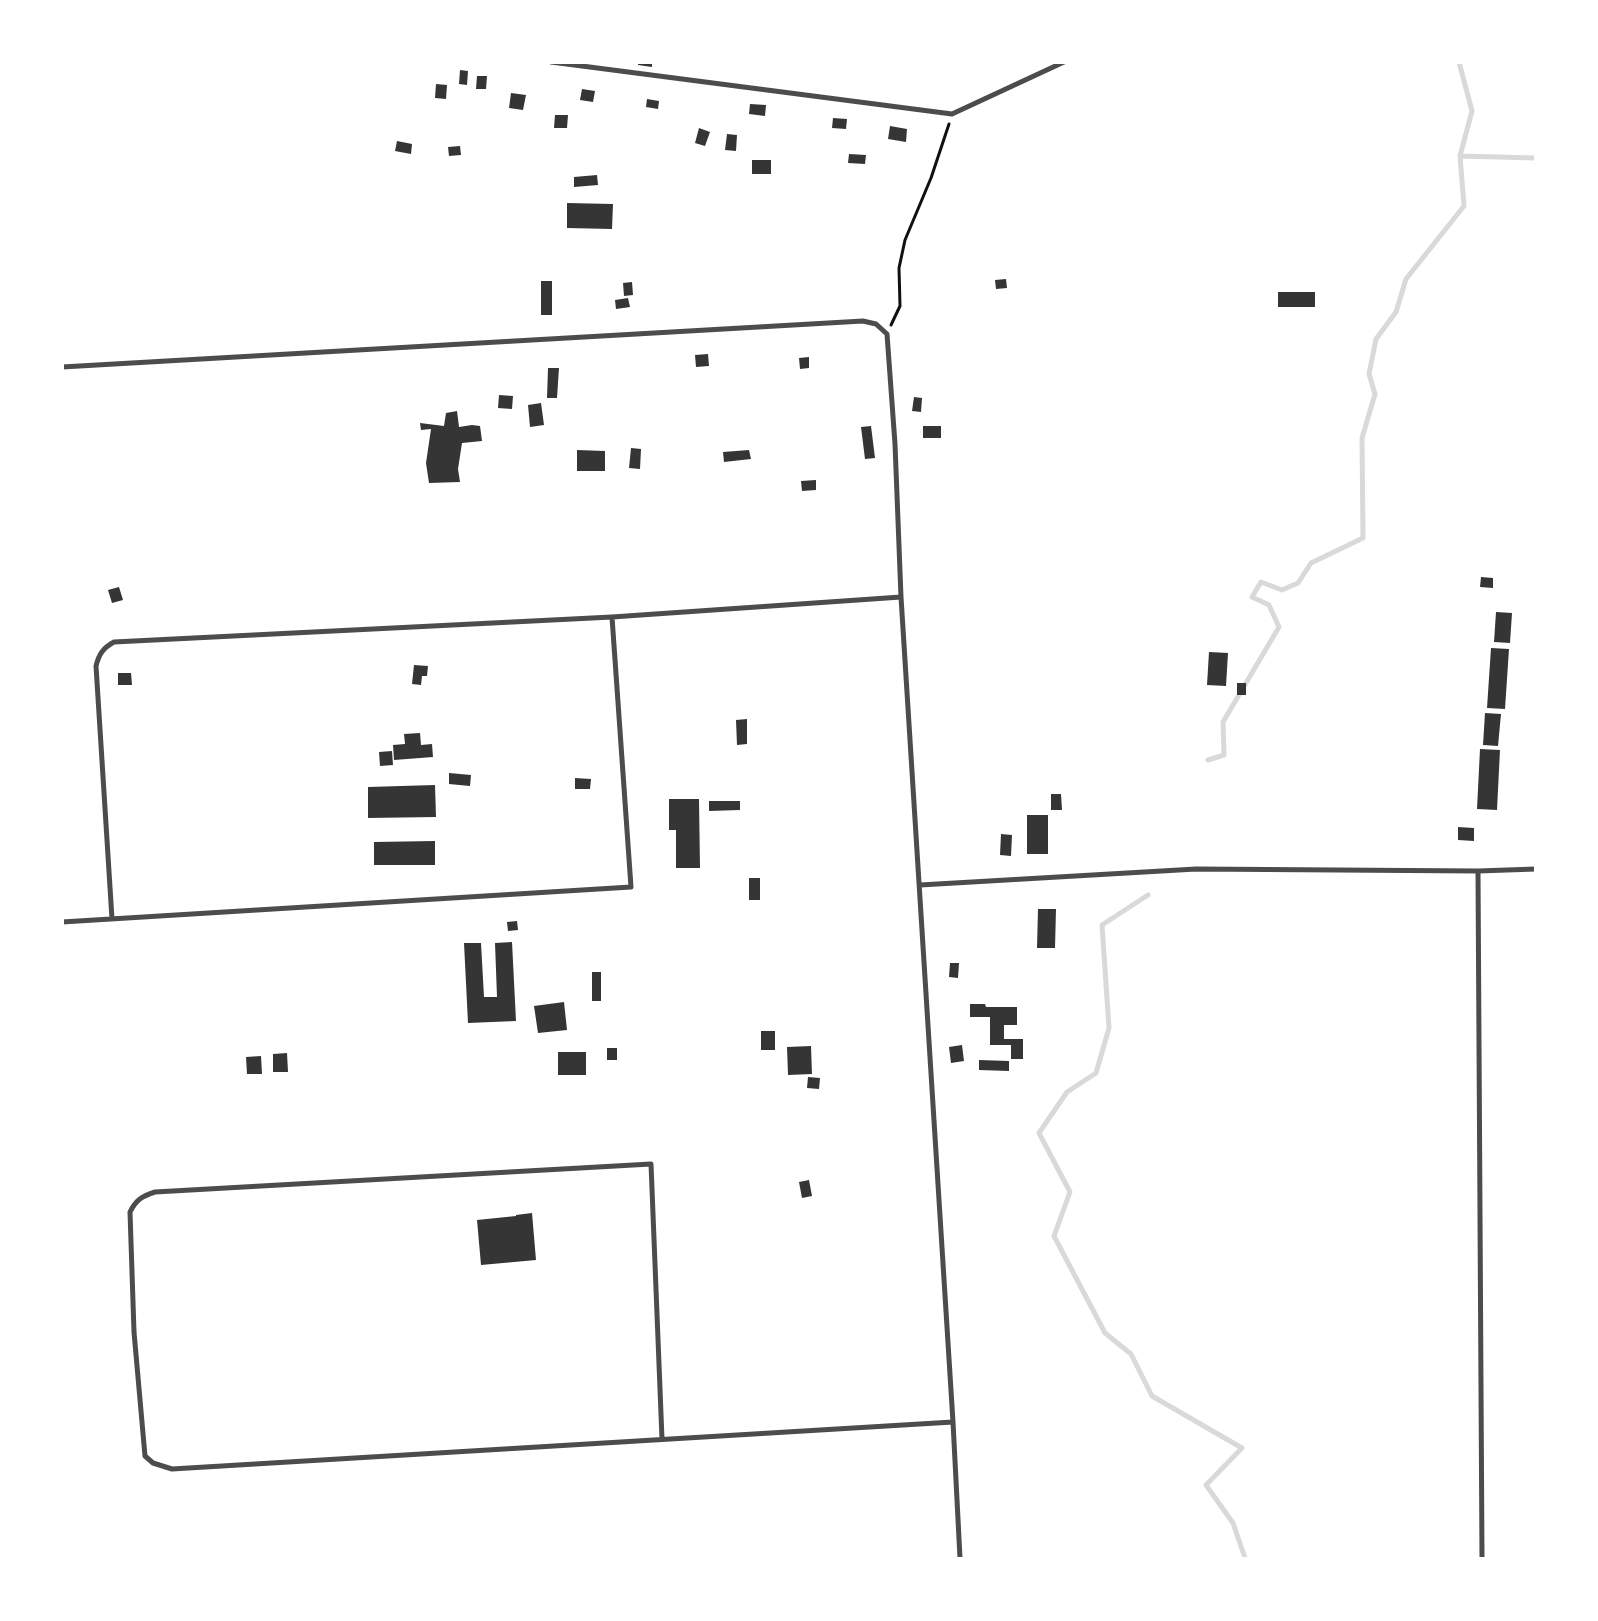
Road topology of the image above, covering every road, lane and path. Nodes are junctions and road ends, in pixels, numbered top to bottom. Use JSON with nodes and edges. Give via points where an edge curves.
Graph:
{"nodes":[{"id":1,"x":551,"y":62,"type":"edge"},
{"id":2,"x":1064,"y":62,"type":"edge"},
{"id":3,"x":952,"y":114,"type":"junction"},
{"id":4,"x":887,"y":334,"type":"junction"},
{"id":5,"x":62,"y":367,"type":"edge"},
{"id":6,"x":901,"y":597,"type":"junction"},
{"id":7,"x":612,"y":617,"type":"junction"},
{"id":8,"x":1536,"y":869,"type":"edge"},
{"id":9,"x":1478,"y":871,"type":"junction"},
{"id":10,"x":920,"y":884,"type":"junction"},
{"id":11,"x":112,"y":920,"type":"junction"},
{"id":12,"x":62,"y":922,"type":"edge"},
{"id":13,"x":953,"y":1422,"type":"junction"},
{"id":14,"x":662,"y":1439,"type":"junction"},
{"id":15,"x":960,"y":1558,"type":"edge"},
{"id":16,"x":1482,"y":1558,"type":"edge"}],
"edges":[{"from":1,"to":3,"type":"street"},
{"from":2,"to":3,"type":"street"},
{"from":3,"to":4,"type":"path","via":[[932,178],[904,240],[899,268],[900,306]]},
{"from":4,"to":5,"type":"street","via":[[876,324],[863,321]]},
{"from":4,"to":6,"type":"street"},
{"from":6,"to":7,"type":"street"},
{"from":6,"to":10,"type":"street"},
{"from":7,"to":11,"type":"street","via":[[114,642],[106,646],[98,655],[96,666]]},
{"from":7,"to":11,"type":"street","via":[[631,887]]},
{"from":8,"to":9,"type":"street"},
{"from":9,"to":10,"type":"street","via":[[1196,869]]},
{"from":9,"to":16,"type":"street"},
{"from":10,"to":13,"type":"street"},
{"from":11,"to":12,"type":"street"},
{"from":13,"to":14,"type":"street"},
{"from":13,"to":15,"type":"street"},
{"from":14,"to":14,"type":"street","via":[[651,1164],[155,1192],[135,1202],[130,1212],[134,1332],[145,1456],[161,1466],[182,1469]]}]}
